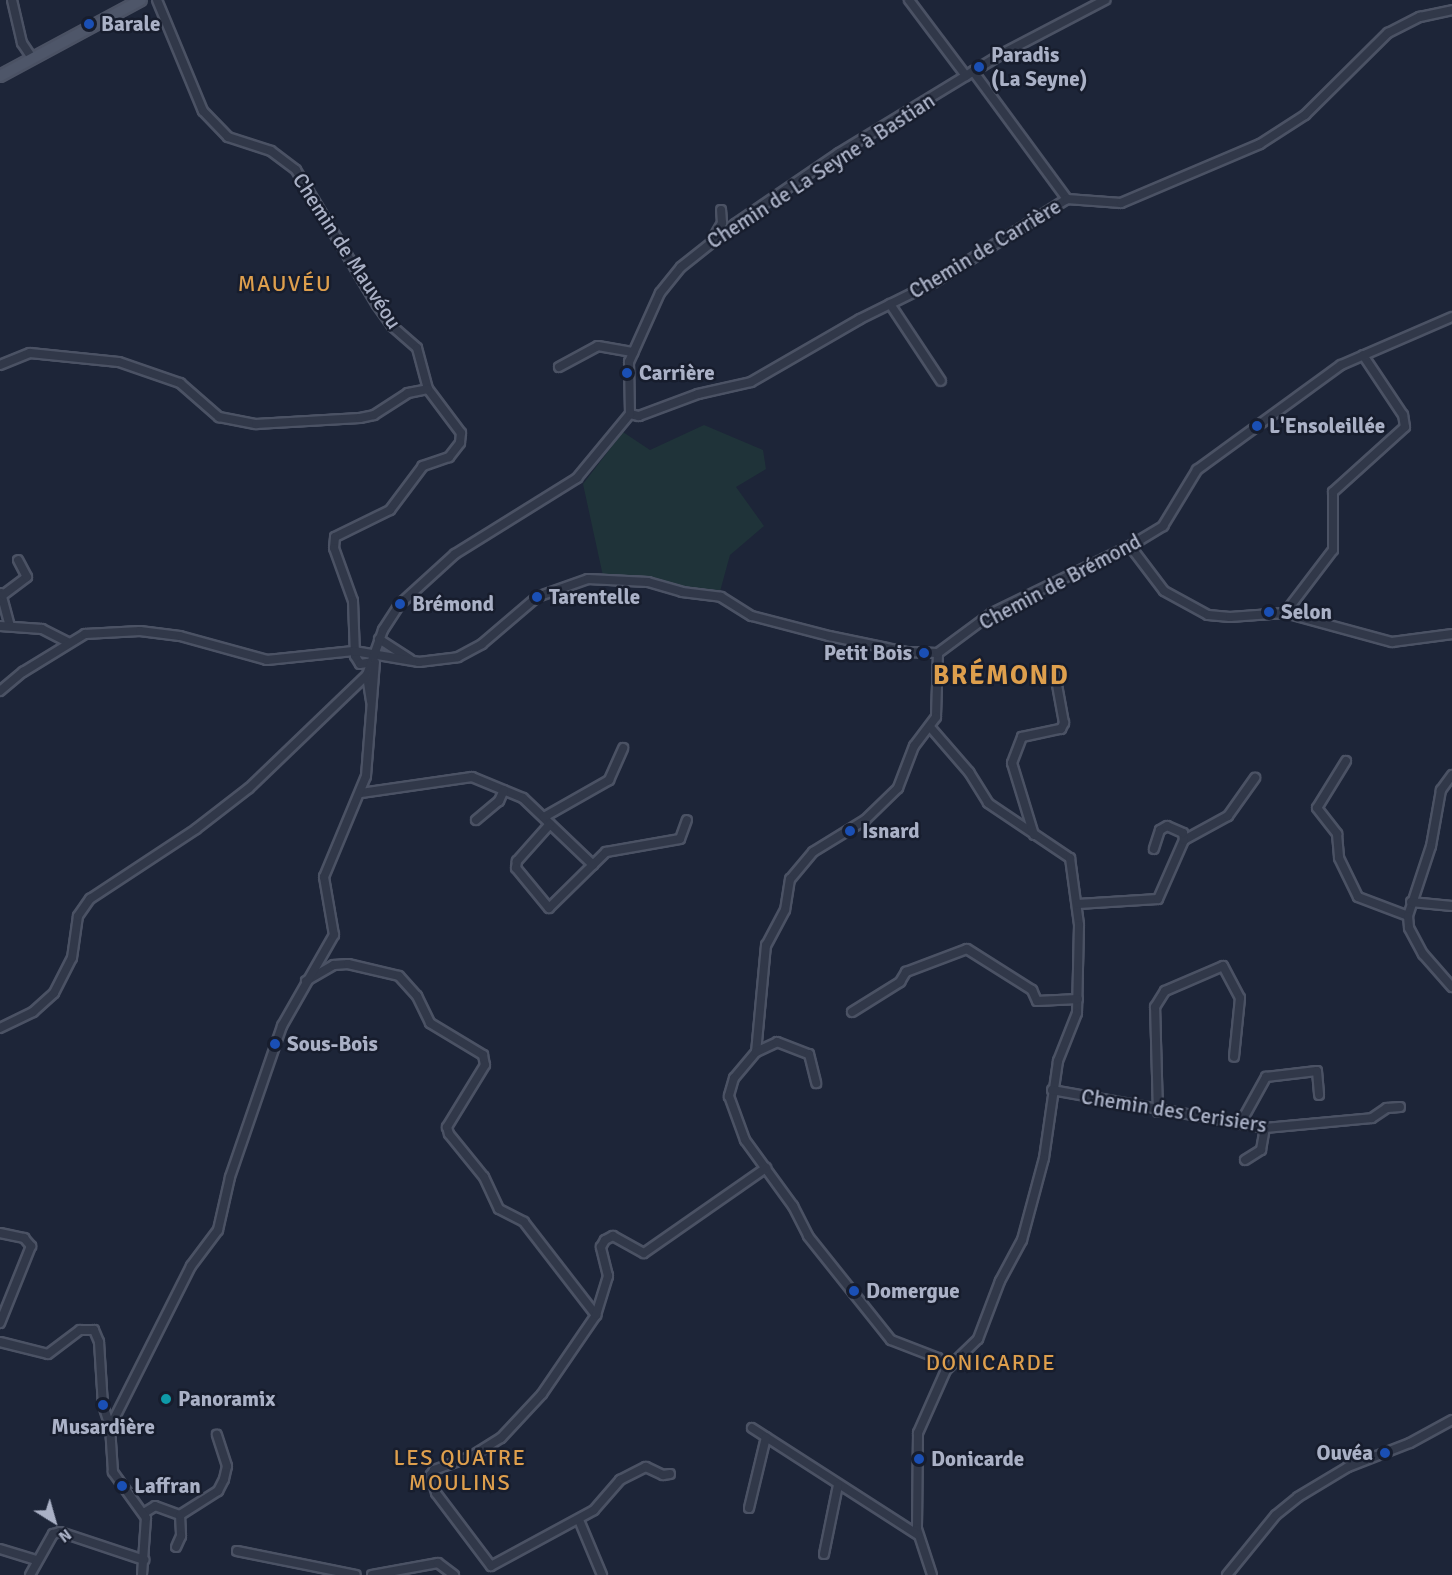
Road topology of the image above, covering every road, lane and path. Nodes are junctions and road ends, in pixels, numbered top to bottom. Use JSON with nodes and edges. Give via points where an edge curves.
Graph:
{"nodes":[{"id":1,"x":12,"y":0,"type":"edge"},
{"id":2,"x":127,"y":0,"type":"edge"},
{"id":3,"x":141,"y":0,"type":"edge"},
{"id":4,"x":158,"y":0,"type":"edge"},
{"id":5,"x":909,"y":0,"type":"edge"},
{"id":6,"x":1105,"y":0,"type":"edge"},
{"id":7,"x":1452,"y":10,"type":"edge"},
{"id":8,"x":81,"y":30,"type":"junction"},
{"id":9,"x":32,"y":58,"type":"junction"},
{"id":10,"x":970,"y":73,"type":"junction"},
{"id":11,"x":0,"y":76,"type":"edge"},
{"id":12,"x":1067,"y":199,"type":"junction"},
{"id":13,"x":735,"y":224,"type":"junction"},
{"id":14,"x":709,"y":243,"type":"junction"},
{"id":15,"x":890,"y":304,"type":"junction"},
{"id":16,"x":1452,"y":318,"type":"edge"},
{"id":17,"x":633,"y":352,"type":"junction"},
{"id":18,"x":1363,"y":355,"type":"junction"},
{"id":19,"x":0,"y":365,"type":"edge"},
{"id":20,"x":559,"y":367,"type":"dead end"},
{"id":21,"x":941,"y":381,"type":"dead end"},
{"id":22,"x":428,"y":389,"type":"junction"},
{"id":23,"x":630,"y":414,"type":"junction"},
{"id":24,"x":1130,"y":546,"type":"junction"},
{"id":25,"x":18,"y":560,"type":"dead end"},
{"id":26,"x":1,"y":594,"type":"edge"},
{"id":27,"x":1285,"y":613,"type":"junction"},
{"id":28,"x":0,"y":626,"type":"edge"},
{"id":29,"x":10,"y":626,"type":"junction"},
{"id":30,"x":1452,"y":634,"type":"edge"},
{"id":31,"x":380,"y":639,"type":"junction"},
{"id":32,"x":69,"y":643,"type":"junction"},
{"id":33,"x":354,"y":651,"type":"junction"},
{"id":34,"x":938,"y":653,"type":"junction"},
{"id":35,"x":373,"y":660,"type":"junction"},
{"id":36,"x":419,"y":662,"type":"junction"},
{"id":37,"x":1055,"y":674,"type":"dead end"},
{"id":38,"x":368,"y":675,"type":"junction"},
{"id":39,"x":370,"y":685,"type":"junction"},
{"id":40,"x":0,"y":691,"type":"edge"},
{"id":41,"x":348,"y":697,"type":"junction"},
{"id":42,"x":930,"y":727,"type":"junction"},
{"id":43,"x":623,"y":748,"type":"dead end"},
{"id":44,"x":1346,"y":761,"type":"dead end"},
{"id":45,"x":1452,"y":775,"type":"edge"},
{"id":46,"x":1255,"y":778,"type":"dead end"},
{"id":47,"x":504,"y":790,"type":"junction"},
{"id":48,"x":361,"y":793,"type":"junction"},
{"id":49,"x":544,"y":817,"type":"junction"},
{"id":50,"x":476,"y":820,"type":"dead end"},
{"id":51,"x":687,"y":820,"type":"dead end"},
{"id":52,"x":550,"y":824,"type":"junction"},
{"id":53,"x":1034,"y":835,"type":"junction"},
{"id":54,"x":1184,"y":840,"type":"junction"},
{"id":55,"x":1154,"y":849,"type":"dead end"},
{"id":56,"x":593,"y":865,"type":"junction"},
{"id":57,"x":1411,"y":902,"type":"junction"},
{"id":58,"x":1078,"y":904,"type":"junction"},
{"id":59,"x":1452,"y":906,"type":"edge"},
{"id":60,"x":1408,"y":916,"type":"junction"},
{"id":61,"x":304,"y":982,"type":"junction"},
{"id":62,"x":1452,"y":987,"type":"edge"},
{"id":63,"x":1078,"y":999,"type":"junction"},
{"id":64,"x":852,"y":1012,"type":"dead end"},
{"id":65,"x":0,"y":1028,"type":"edge"},
{"id":66,"x":756,"y":1052,"type":"junction"},
{"id":67,"x":1234,"y":1057,"type":"dead end"},
{"id":68,"x":816,"y":1083,"type":"dead end"},
{"id":69,"x":1052,"y":1090,"type":"junction"},
{"id":70,"x":1319,"y":1095,"type":"dead end"},
{"id":71,"x":1400,"y":1107,"type":"dead end"},
{"id":72,"x":1158,"y":1112,"type":"junction"},
{"id":73,"x":1240,"y":1124,"type":"junction"},
{"id":74,"x":1265,"y":1128,"type":"junction"},
{"id":75,"x":1245,"y":1160,"type":"dead end"},
{"id":76,"x":766,"y":1168,"type":"junction"},
{"id":77,"x":0,"y":1233,"type":"edge"},
{"id":78,"x":596,"y":1315,"type":"junction"},
{"id":79,"x":0,"y":1323,"type":"edge"},
{"id":80,"x":0,"y":1342,"type":"edge"},
{"id":81,"x":946,"y":1370,"type":"junction"},
{"id":82,"x":1452,"y":1420,"type":"edge"},
{"id":83,"x":110,"y":1427,"type":"junction"},
{"id":84,"x":752,"y":1428,"type":"dead end"},
{"id":85,"x":217,"y":1436,"type":"dead end"},
{"id":86,"x":766,"y":1437,"type":"junction"},
{"id":87,"x":669,"y":1474,"type":"dead end"},
{"id":88,"x":838,"y":1485,"type":"junction"},
{"id":89,"x":749,"y":1508,"type":"dead end"},
{"id":90,"x":144,"y":1512,"type":"junction"},
{"id":91,"x":180,"y":1515,"type":"junction"},
{"id":92,"x":579,"y":1520,"type":"junction"},
{"id":93,"x":918,"y":1535,"type":"junction"},
{"id":94,"x":176,"y":1546,"type":"dead end"},
{"id":95,"x":0,"y":1548,"type":"edge"},
{"id":96,"x":237,"y":1551,"type":"dead end"},
{"id":97,"x":824,"y":1554,"type":"dead end"},
{"id":98,"x":36,"y":1560,"type":"junction"},
{"id":99,"x":144,"y":1560,"type":"junction"},
{"id":100,"x":490,"y":1570,"type":"edge"},
{"id":101,"x":30,"y":1575,"type":"edge"},
{"id":102,"x":142,"y":1575,"type":"edge"},
{"id":103,"x":356,"y":1575,"type":"edge"},
{"id":104,"x":372,"y":1575,"type":"edge"},
{"id":105,"x":454,"y":1575,"type":"edge"},
{"id":106,"x":602,"y":1575,"type":"edge"},
{"id":107,"x":932,"y":1575,"type":"edge"},
{"id":108,"x":1227,"y":1575,"type":"edge"}],
"edges":[{"from":1,"to":9,"type":"street","via":[[22,43]]},
{"from":2,"to":8,"type":"main road"},
{"from":3,"to":8,"type":"main road"},
{"from":4,"to":22,"type":"street","name":"Chemin de Mauvéou","via":[[203,111],[228,137],[271,151],[296,170],[377,306],[417,348]]},
{"from":5,"to":10,"type":"street"},
{"from":6,"to":10,"type":"street","name":"Chemin de La Seyne à Bastian"},
{"from":7,"to":12,"type":"street","name":"Chemin de Carrière","via":[[1420,16],[1388,33],[1305,115],[1260,144],[1121,203]]},
{"from":8,"to":9,"type":"main road"},
{"from":9,"to":11,"type":"main road"},
{"from":10,"to":12,"type":"street"},
{"from":10,"to":13,"type":"street","name":"Chemin de La Seyne à Bastian"},
{"from":12,"to":15,"type":"street","name":"Chemin de Carrière","via":[[933,283]]},
{"from":13,"to":14,"type":"street","name":"Chemin de La Seyne à Bastian"},
{"from":13,"to":14,"type":"street","via":[[722,210],[720,228]]},
{"from":14,"to":17,"type":"street","name":"Chemin de La Seyne à Bastian","via":[[681,267],[660,294]]},
{"from":15,"to":21,"type":"street"},
{"from":15,"to":23,"type":"street","name":"Chemin de Carrière","via":[[751,382],[698,394],[639,416]]},
{"from":16,"to":18,"type":"street","name":"Chemin de Brémond"},
{"from":17,"to":20,"type":"street","via":[[598,346]]},
{"from":17,"to":23,"type":"street","name":"Chemin de La Seyne à Bastian","via":[[627,373]]},
{"from":18,"to":24,"type":"street","name":"Chemin de Brémond","via":[[1332,371],[1197,470],[1168,521]]},
{"from":18,"to":27,"type":"street","via":[[1403,415],[1405,427],[1333,492],[1333,550]]},
{"from":19,"to":22,"type":"street","via":[[30,353],[119,362],[192,389],[219,417],[256,424],[360,418],[374,415],[408,393]]},
{"from":22,"to":33,"type":"street","name":"Chemin de Mauvéou","via":[[461,433],[460,443],[450,457],[423,466],[390,510],[335,537],[334,548],[353,601]]},
{"from":23,"to":31,"type":"street","via":[[577,478],[529,504],[437,570],[400,604]]},
{"from":24,"to":27,"type":"street","via":[[1164,591],[1208,615]]},
{"from":24,"to":34,"type":"street","name":"Chemin de Brémond","via":[[992,613]]},
{"from":25,"to":26,"type":"street","via":[[27,578]]},
{"from":26,"to":29,"type":"street"},
{"from":27,"to":30,"type":"street","via":[[1392,642]]},
{"from":28,"to":29,"type":"street"},
{"from":29,"to":32,"type":"street","via":[[42,629]]},
{"from":31,"to":35,"type":"street"},
{"from":31,"to":36,"type":"street"},
{"from":32,"to":33,"type":"street","via":[[85,634],[140,631],[180,636],[267,660]]},
{"from":32,"to":40,"type":"street"},
{"from":33,"to":35,"type":"street"},
{"from":34,"to":36,"type":"street","via":[[906,652],[838,639],[752,616],[721,597],[648,582],[588,579],[537,597],[474,651]]},
{"from":34,"to":42,"type":"street","via":[[937,709]]},
{"from":35,"to":36,"type":"street"},
{"from":35,"to":38,"type":"street"},
{"from":35,"to":39,"type":"street"},
{"from":37,"to":53,"type":"street","via":[[1065,723],[1060,729],[1022,737],[1012,763]]},
{"from":38,"to":39,"type":"street"},
{"from":38,"to":41,"type":"street"},
{"from":39,"to":41,"type":"street"},
{"from":39,"to":48,"type":"street","via":[[369,753]]},
{"from":41,"to":65,"type":"street","via":[[226,806],[90,899],[78,916],[72,958],[54,993],[33,1012]]},
{"from":42,"to":53,"type":"street","via":[[969,772],[988,803]]},
{"from":42,"to":66,"type":"street","via":[[914,746],[898,788],[885,804],[813,852],[790,879],[785,909],[766,945]]},
{"from":43,"to":49,"type":"street","via":[[609,780]]},
{"from":44,"to":60,"type":"street","via":[[1317,808],[1337,834],[1339,858],[1358,897]]},
{"from":45,"to":57,"type":"street","via":[[1441,790],[1431,846]]},
{"from":46,"to":54,"type":"street","via":[[1228,816]]},
{"from":47,"to":48,"type":"street","via":[[472,777]]},
{"from":47,"to":49,"type":"street","via":[[523,798]]},
{"from":47,"to":50,"type":"street","via":[[499,801]]},
{"from":48,"to":61,"type":"street","via":[[326,866],[325,896],[334,935]]},
{"from":49,"to":52,"type":"street"},
{"from":51,"to":56,"type":"street","via":[[680,839],[606,852]]},
{"from":52,"to":56,"type":"street"},
{"from":52,"to":56,"type":"street","via":[[517,861],[516,868],[545,905],[554,906]]},
{"from":53,"to":58,"type":"street","via":[[1074,862]]},
{"from":54,"to":55,"type":"street","via":[[1183,833],[1167,826],[1160,830]]},
{"from":54,"to":58,"type":"street","via":[[1158,899]]},
{"from":57,"to":59,"type":"street"},
{"from":57,"to":60,"type":"street"},
{"from":58,"to":63,"type":"street"},
{"from":60,"to":62,"type":"street","via":[[1408,928],[1423,954]]},
{"from":61,"to":78,"type":"street","via":[[334,964],[399,976],[417,996],[430,1023],[483,1055],[485,1065],[447,1127],[449,1134],[484,1177],[499,1209],[525,1222]]},
{"from":61,"to":83,"type":"street","via":[[275,1044],[230,1177],[218,1230],[191,1266]]},
{"from":63,"to":64,"type":"street","via":[[1037,1001],[1032,990],[967,949],[906,972],[900,982]]},
{"from":63,"to":69,"type":"street"},
{"from":66,"to":68,"type":"street","via":[[777,1042],[809,1054]]},
{"from":66,"to":76,"type":"street","via":[[734,1078],[729,1096],[738,1129]]},
{"from":67,"to":72,"type":"street","via":[[1240,998],[1223,966],[1164,991],[1155,1006]]},
{"from":69,"to":72,"type":"street","name":"Chemin des Cerisiers"},
{"from":69,"to":81,"type":"street","via":[[1044,1158],[1022,1240],[1000,1281],[978,1339]]},
{"from":70,"to":73,"type":"street","via":[[1317,1071],[1266,1077]]},
{"from":71,"to":74,"type":"street","name":"Chemin des Cerisiers","via":[[1387,1108],[1372,1118]]},
{"from":72,"to":73,"type":"street","name":"Chemin des Cerisiers"},
{"from":73,"to":74,"type":"street","name":"Chemin des Cerisiers"},
{"from":74,"to":75,"type":"street","via":[[1261,1150]]},
{"from":76,"to":78,"type":"street","via":[[644,1253],[613,1236],[605,1240],[601,1247],[608,1276]]},
{"from":76,"to":81,"type":"street","via":[[793,1206],[808,1236],[891,1340],[938,1358]]},
{"from":77,"to":79,"type":"street","via":[[24,1238],[32,1246]]},
{"from":78,"to":100,"type":"street","via":[[542,1394],[501,1438],[431,1474],[441,1501]]},
{"from":80,"to":83,"type":"street","via":[[48,1354],[80,1330],[94,1330],[99,1342],[103,1405]]},
{"from":81,"to":93,"type":"street","via":[[918,1433]]},
{"from":82,"to":108,"type":"street","via":[[1410,1443],[1348,1467],[1298,1497],[1276,1515]]},
{"from":83,"to":90,"type":"street","via":[[113,1472]]},
{"from":84,"to":86,"type":"street"},
{"from":85,"to":91,"type":"street","via":[[227,1466],[224,1479],[218,1491]]},
{"from":86,"to":88,"type":"street"},
{"from":86,"to":89,"type":"street"},
{"from":87,"to":92,"type":"street","via":[[646,1467],[620,1480],[594,1510]]},
{"from":88,"to":93,"type":"street"},
{"from":88,"to":97,"type":"street"},
{"from":90,"to":91,"type":"street","via":[[155,1506]]},
{"from":90,"to":99,"type":"street"},
{"from":91,"to":94,"type":"street","via":[[181,1536]]},
{"from":92,"to":100,"type":"street"},
{"from":92,"to":106,"type":"street"},
{"from":93,"to":107,"type":"street"},
{"from":95,"to":98,"type":"street"},
{"from":96,"to":103,"type":"street"},
{"from":98,"to":99,"type":"street","via":[[53,1534],[60,1532]]},
{"from":98,"to":101,"type":"street"},
{"from":99,"to":102,"type":"street"},
{"from":104,"to":105,"type":"street","via":[[438,1563]]}]}
